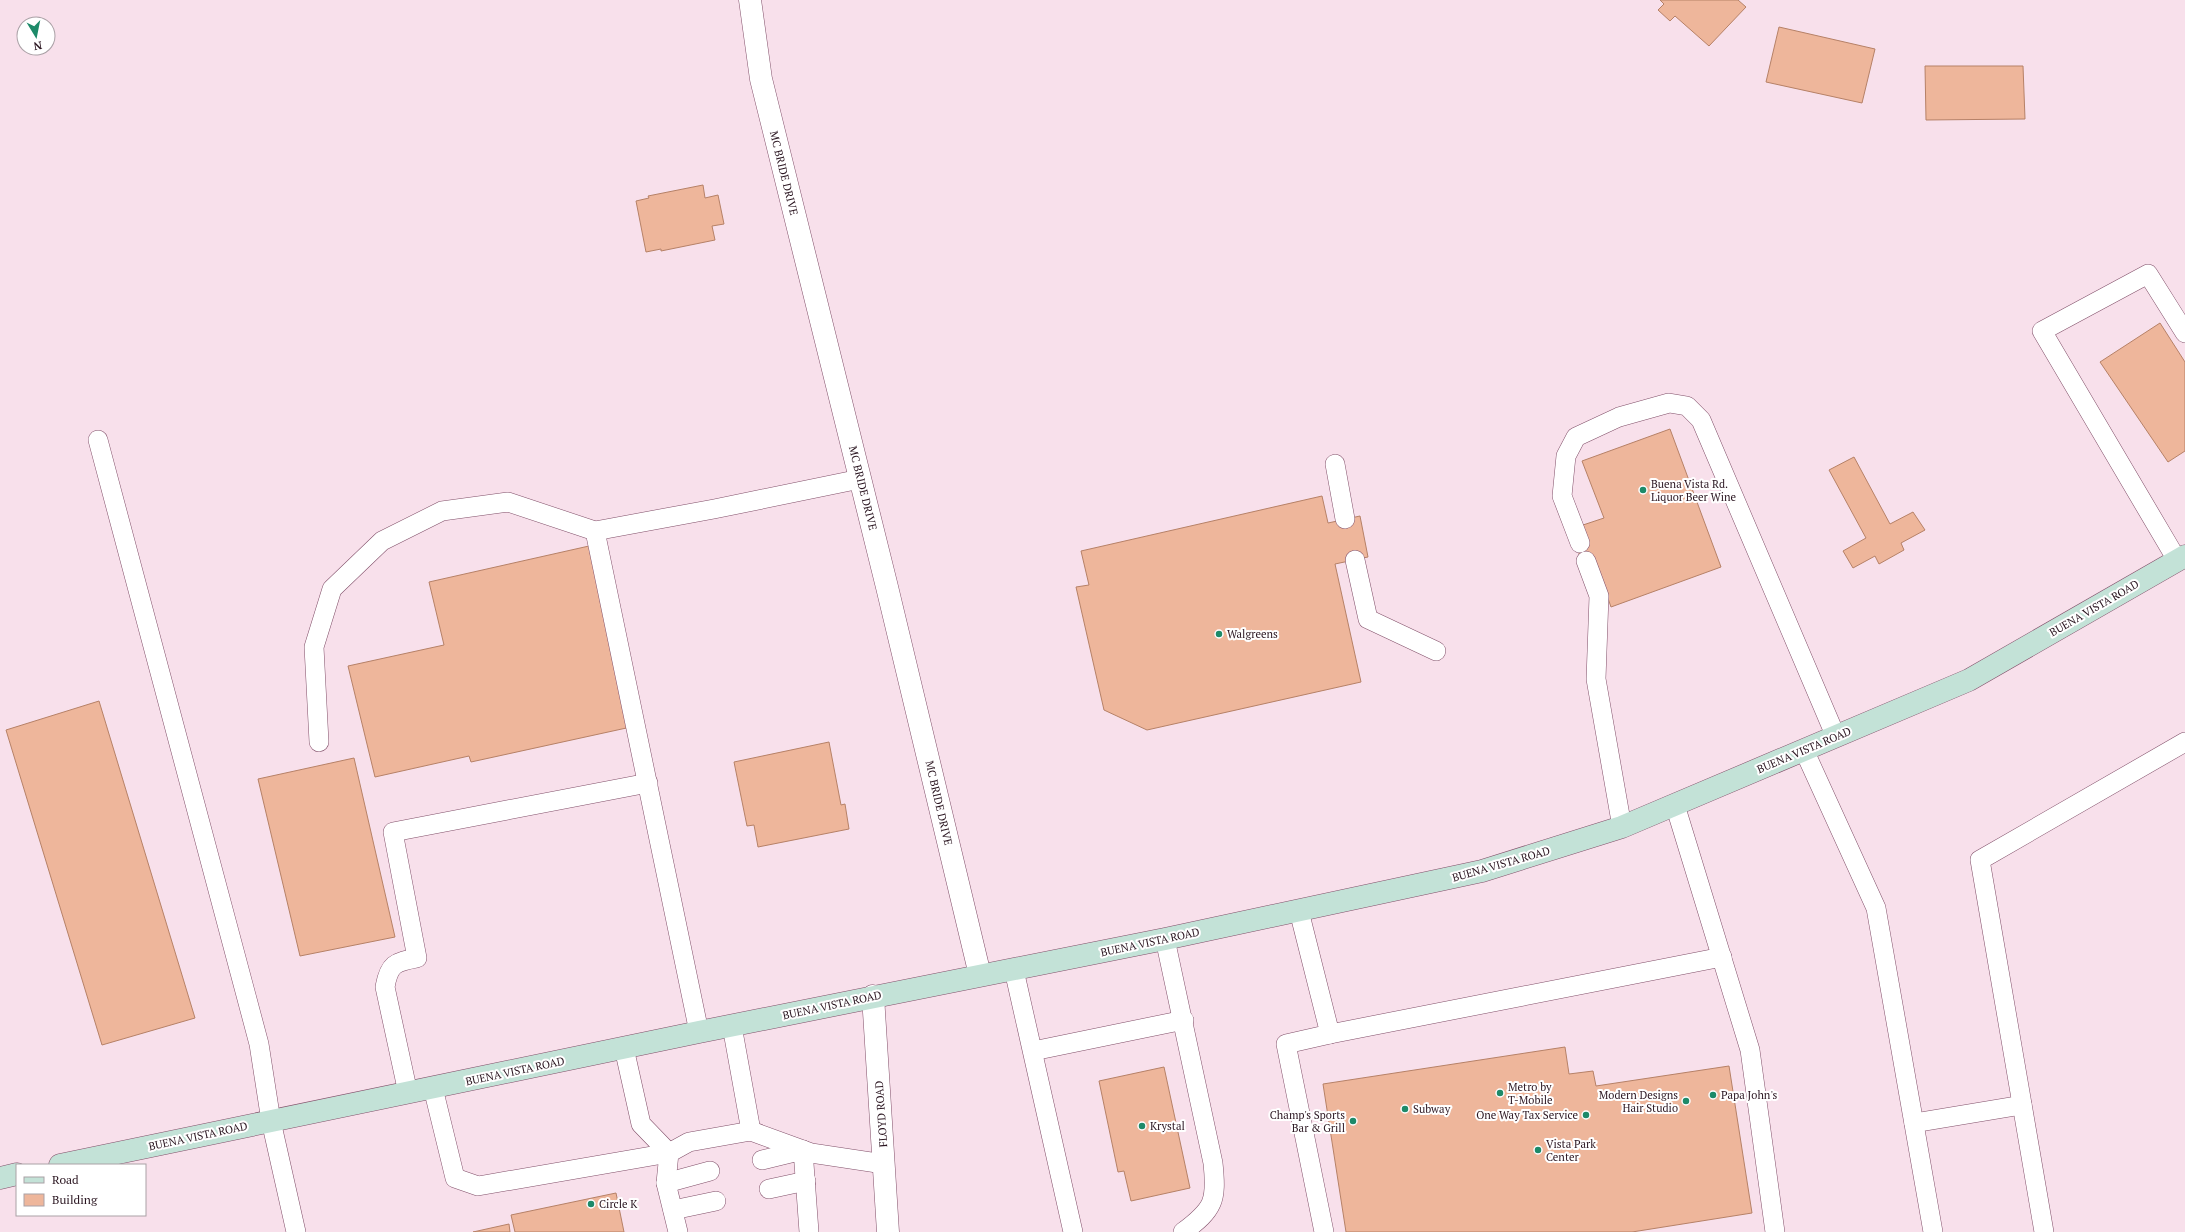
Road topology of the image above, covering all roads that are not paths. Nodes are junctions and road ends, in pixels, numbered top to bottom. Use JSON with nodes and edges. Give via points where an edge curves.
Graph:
{"nodes":[{"id":1,"x":750,"y":0,"type":"edge"},
{"id":2,"x":2185,"y":333,"type":"edge"},
{"id":3,"x":98,"y":440,"type":"dead end"},
{"id":4,"x":1335,"y":464,"type":"dead end"},
{"id":5,"x":860,"y":479,"type":"junction"},
{"id":6,"x":1345,"y":520,"type":"dead end"},
{"id":7,"x":595,"y":531,"type":"junction"},
{"id":8,"x":1580,"y":543,"type":"dead end"},
{"id":9,"x":2181,"y":558,"type":"edge"},
{"id":10,"x":1355,"y":560,"type":"dead end"},
{"id":11,"x":1586,"y":561,"type":"dead end"},
{"id":12,"x":1436,"y":651,"type":"dead end"},
{"id":13,"x":1836,"y":737,"type":"junction"},
{"id":14,"x":319,"y":742,"type":"dead end"},
{"id":15,"x":2185,"y":742,"type":"edge"},
{"id":16,"x":1804,"y":750,"type":"junction"},
{"id":17,"x":648,"y":783,"type":"junction"},
{"id":18,"x":1675,"y":805,"type":"junction"},
{"id":19,"x":1622,"y":827,"type":"junction"},
{"id":20,"x":1299,"y":911,"type":"junction"},
{"id":21,"x":1165,"y":939,"type":"junction"},
{"id":22,"x":1722,"y":957,"type":"junction"},
{"id":23,"x":1014,"y":970,"type":"junction"},
{"id":24,"x":980,"y":975,"type":"junction"},
{"id":25,"x":873,"y":996,"type":"junction"},
{"id":26,"x":1184,"y":1020,"type":"junction"},
{"id":27,"x":732,"y":1026,"type":"junction"},
{"id":28,"x":699,"y":1032,"type":"junction"},
{"id":29,"x":1330,"y":1034,"type":"junction"},
{"id":30,"x":624,"y":1048,"type":"junction"},
{"id":31,"x":1033,"y":1051,"type":"junction"},
{"id":32,"x":433,"y":1088,"type":"junction"},
{"id":33,"x":408,"y":1093,"type":"junction"},
{"id":34,"x":2022,"y":1105,"type":"junction"},
{"id":35,"x":271,"y":1121,"type":"junction"},
{"id":36,"x":1914,"y":1123,"type":"junction"},
{"id":37,"x":751,"y":1131,"type":"junction"},
{"id":38,"x":804,"y":1150,"type":"junction"},
{"id":39,"x":669,"y":1153,"type":"junction"},
{"id":40,"x":762,"y":1160,"type":"dead end"},
{"id":41,"x":65,"y":1164,"type":"edge"},
{"id":42,"x":884,"y":1164,"type":"junction"},
{"id":43,"x":710,"y":1172,"type":"dead end"},
{"id":44,"x":16,"y":1174,"type":"edge"},
{"id":45,"x":0,"y":1178,"type":"edge"},
{"id":46,"x":666,"y":1182,"type":"junction"},
{"id":47,"x":806,"y":1182,"type":"junction"},
{"id":48,"x":769,"y":1189,"type":"dead end"},
{"id":49,"x":716,"y":1201,"type":"dead end"},
{"id":50,"x":673,"y":1210,"type":"junction"},
{"id":51,"x":296,"y":1232,"type":"edge"},
{"id":52,"x":678,"y":1232,"type":"edge"},
{"id":53,"x":808,"y":1232,"type":"edge"},
{"id":54,"x":888,"y":1232,"type":"edge"},
{"id":55,"x":1073,"y":1232,"type":"edge"},
{"id":56,"x":1183,"y":1232,"type":"edge"},
{"id":57,"x":1324,"y":1232,"type":"edge"},
{"id":58,"x":1775,"y":1232,"type":"edge"},
{"id":59,"x":1933,"y":1232,"type":"edge"},
{"id":60,"x":2044,"y":1232,"type":"edge"}],
"edges":[{"from":1,"to":5,"type":"street","name":"MC BRIDE DRIVE","via":[[761,79]]},
{"from":2,"to":9,"type":"lane","via":[[2148,274],[2042,331]]},
{"from":3,"to":35,"type":"lane","via":[[259,1044]]},
{"from":4,"to":6,"type":"lane"},
{"from":5,"to":7,"type":"lane"},
{"from":5,"to":24,"type":"street","name":"MC BRIDE DRIVE"},
{"from":7,"to":14,"type":"lane","via":[[508,502],[442,512],[382,542],[332,589],[314,647]]},
{"from":7,"to":17,"type":"lane"},
{"from":8,"to":13,"type":"lane","via":[[1562,496],[1566,456],[1576,437],[1619,417],[1669,403],[1687,406],[1701,420]]},
{"from":9,"to":13,"type":"main road","name":"BUENA VISTA ROAD","via":[[1969,680]]},
{"from":10,"to":12,"type":"lane","via":[[1368,619]]},
{"from":11,"to":19,"type":"lane","via":[[1599,596],[1596,679]]},
{"from":13,"to":16,"type":"main road","name":"BUENA VISTA ROAD"},
{"from":15,"to":34,"type":"lane","via":[[1980,860]]},
{"from":16,"to":18,"type":"main road","name":"BUENA VISTA ROAD"},
{"from":16,"to":36,"type":"lane","via":[[1876,908]]},
{"from":17,"to":28,"type":"lane"},
{"from":17,"to":33,"type":"lane","via":[[393,832],[417,958],[398,962],[388,972],[385,987]]},
{"from":18,"to":19,"type":"main road","name":"BUENA VISTA ROAD"},
{"from":18,"to":22,"type":"lane"},
{"from":19,"to":20,"type":"main road","name":"BUENA VISTA ROAD","via":[[1482,871]]},
{"from":20,"to":21,"type":"main road","name":"BUENA VISTA ROAD"},
{"from":20,"to":29,"type":"lane"},
{"from":21,"to":23,"type":"main road","name":"BUENA VISTA ROAD"},
{"from":21,"to":26,"type":"lane"},
{"from":22,"to":29,"type":"lane"},
{"from":22,"to":58,"type":"lane","via":[[1750,1050]]},
{"from":23,"to":24,"type":"main road","name":"BUENA VISTA ROAD"},
{"from":23,"to":31,"type":"lane"},
{"from":24,"to":25,"type":"main road","name":"BUENA VISTA ROAD"},
{"from":25,"to":27,"type":"main road","name":"BUENA VISTA ROAD"},
{"from":25,"to":42,"type":"street","name":"FLOYD ROAD"},
{"from":26,"to":31,"type":"lane"},
{"from":26,"to":56,"type":"lane","via":[[1216,1187],[1213,1202],[1200,1219]]},
{"from":27,"to":28,"type":"main road","name":"BUENA VISTA ROAD"},
{"from":27,"to":37,"type":"lane"},
{"from":28,"to":30,"type":"main road","name":"BUENA VISTA ROAD"},
{"from":29,"to":57,"type":"lane","via":[[1286,1044]]},
{"from":30,"to":32,"type":"main road","name":"BUENA VISTA ROAD"},
{"from":30,"to":39,"type":"lane","via":[[641,1124]]},
{"from":31,"to":55,"type":"lane"},
{"from":32,"to":33,"type":"main road","name":"BUENA VISTA ROAD"},
{"from":32,"to":39,"type":"lane","via":[[455,1178],[478,1186]]},
{"from":33,"to":35,"type":"main road","name":"BUENA VISTA ROAD"},
{"from":34,"to":36,"type":"lane"},
{"from":34,"to":60,"type":"lane"},
{"from":35,"to":41,"type":"main road","name":"BUENA VISTA ROAD"},
{"from":35,"to":51,"type":"lane"},
{"from":36,"to":59,"type":"lane"},
{"from":37,"to":38,"type":"lane"},
{"from":37,"to":39,"type":"lane","via":[[689,1142]]},
{"from":38,"to":40,"type":"lane"},
{"from":38,"to":42,"type":"lane"},
{"from":38,"to":47,"type":"lane"},
{"from":39,"to":46,"type":"lane"},
{"from":42,"to":54,"type":"street","name":"FLOYD ROAD"},
{"from":43,"to":46,"type":"lane"},
{"from":44,"to":45,"type":"main road"},
{"from":46,"to":50,"type":"lane"},
{"from":47,"to":48,"type":"lane"},
{"from":47,"to":53,"type":"lane"},
{"from":49,"to":50,"type":"lane"},
{"from":50,"to":52,"type":"lane"}]}
